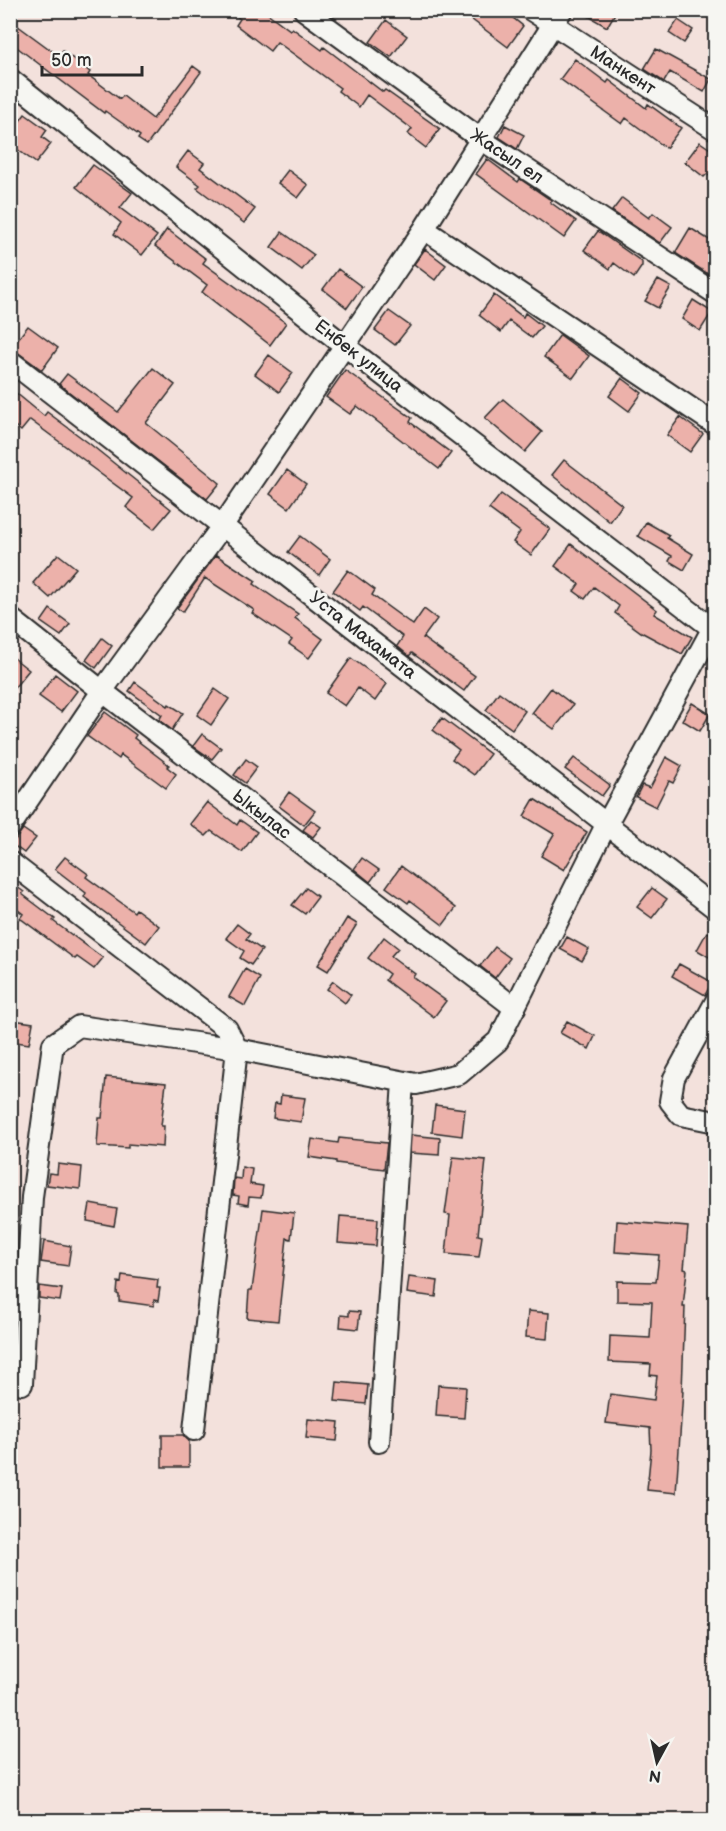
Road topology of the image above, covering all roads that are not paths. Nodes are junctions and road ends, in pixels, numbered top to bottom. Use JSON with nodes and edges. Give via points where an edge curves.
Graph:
{"nodes":[{"id":1,"x":304,"y":10,"type":"edge"},
{"id":2,"x":531,"y":10,"type":"edge"},
{"id":3,"x":557,"y":18,"type":"edge"},
{"id":4,"x":10,"y":79,"type":"edge"},
{"id":5,"x":716,"y":130,"type":"edge"},
{"id":6,"x":482,"y":140,"type":"junction"},
{"id":7,"x":424,"y":229,"type":"junction"},
{"id":8,"x":716,"y":294,"type":"edge"},
{"id":9,"x":345,"y":346,"type":"junction"},
{"id":10,"x":10,"y":361,"type":"edge"},
{"id":11,"x":716,"y":425,"type":"edge"},
{"id":12,"x":223,"y":525,"type":"junction"},
{"id":13,"x":10,"y":618,"type":"edge"},
{"id":14,"x":714,"y":625,"type":"edge"},
{"id":15,"x":102,"y":691,"type":"junction"},
{"id":16,"x":606,"y":825,"type":"junction"},
{"id":17,"x":10,"y":826,"type":"edge"},
{"id":18,"x":10,"y":862,"type":"edge"},
{"id":19,"x":716,"y":909,"type":"edge"},
{"id":20,"x":716,"y":1001,"type":"edge"},
{"id":21,"x":514,"y":1008,"type":"junction"},
{"id":22,"x":237,"y":1049,"type":"junction"},
{"id":23,"x":403,"y":1082,"type":"junction"},
{"id":24,"x":716,"y":1122,"type":"edge"},
{"id":25,"x":22,"y":1384,"type":"dead end"},
{"id":26,"x":194,"y":1431,"type":"dead end"},
{"id":27,"x":379,"y":1442,"type":"dead end"}],
"edges":[{"from":1,"to":6,"type":"street","name":"Жасыл ел"},
{"from":2,"to":3,"type":"street","name":"Манкент"},
{"from":3,"to":5,"type":"street","name":"Манкент"},
{"from":3,"to":6,"type":"street"},
{"from":4,"to":9,"type":"street","name":"Енбек улица"},
{"from":6,"to":7,"type":"street"},
{"from":6,"to":8,"type":"street","name":"Жасыл ел"},
{"from":7,"to":9,"type":"street"},
{"from":7,"to":11,"type":"street"},
{"from":9,"to":12,"type":"street"},
{"from":9,"to":14,"type":"street","name":"Енбек улица"},
{"from":10,"to":12,"type":"street","name":"Уста Махамата"},
{"from":12,"to":15,"type":"street"},
{"from":12,"to":16,"type":"street","name":"Уста Махамата"},
{"from":13,"to":15,"type":"street","name":"Ыкылас"},
{"from":14,"to":16,"type":"street"},
{"from":15,"to":17,"type":"street"},
{"from":15,"to":21,"type":"street","name":"Ыкылас"},
{"from":16,"to":19,"type":"street","name":"Уста Махамата"},
{"from":16,"to":21,"type":"street"},
{"from":18,"to":22,"type":"street","via":[[227,1029]]},
{"from":20,"to":24,"type":"street","via":[[674,1078],[670,1101],[681,1115]]},
{"from":21,"to":23,"type":"street","via":[[498,1041],[459,1074],[416,1084]]},
{"from":22,"to":23,"type":"street"},
{"from":22,"to":25,"type":"street","via":[[79,1026],[53,1044],[32,1197]]},
{"from":22,"to":26,"type":"street"},
{"from":23,"to":27,"type":"street"}]}
